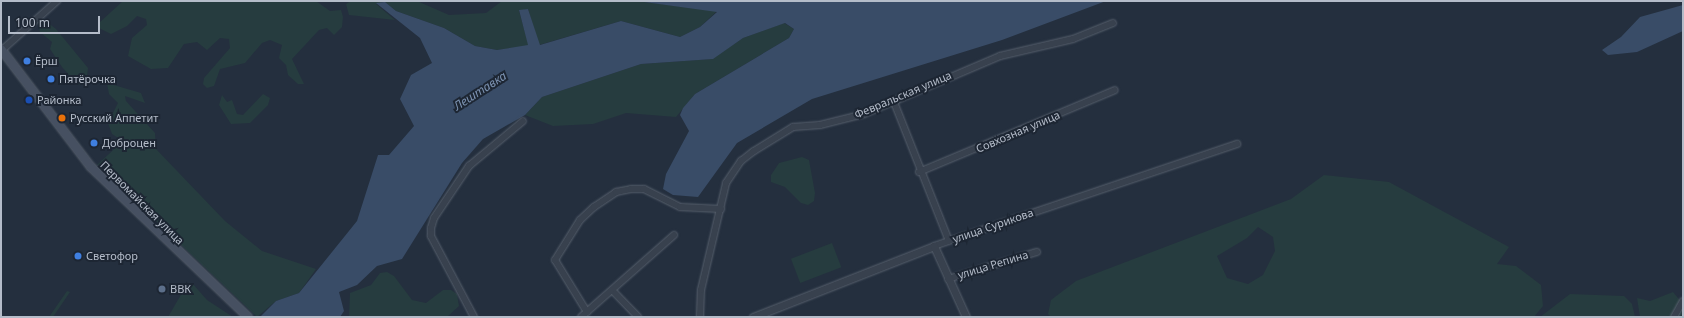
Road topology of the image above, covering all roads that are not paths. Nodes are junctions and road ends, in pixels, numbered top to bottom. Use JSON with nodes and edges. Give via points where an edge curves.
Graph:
{"nodes":[{"id":1,"x":47,"y":1,"type":"edge"},
{"id":2,"x":57,"y":1,"type":"edge"},
{"id":3,"x":45,"y":9,"type":"junction"},
{"id":4,"x":1113,"y":23,"type":"dead end"},
{"id":5,"x":1,"y":50,"type":"edge"},
{"id":6,"x":1115,"y":90,"type":"dead end"},
{"id":7,"x":894,"y":102,"type":"junction"},
{"id":8,"x":523,"y":121,"type":"dead end"},
{"id":9,"x":1237,"y":144,"type":"dead end"},
{"id":10,"x":919,"y":172,"type":"junction"},
{"id":11,"x":721,"y":209,"type":"junction"},
{"id":12,"x":674,"y":235,"type":"dead end"},
{"id":13,"x":949,"y":241,"type":"junction"},
{"id":14,"x":934,"y":246,"type":"junction"},
{"id":15,"x":1037,"y":252,"type":"dead end"},
{"id":16,"x":948,"y":279,"type":"junction"},
{"id":17,"x":613,"y":291,"type":"junction"},
{"id":18,"x":1683,"y":301,"type":"edge"},
{"id":19,"x":587,"y":312,"type":"junction"},
{"id":20,"x":248,"y":317,"type":"edge"},
{"id":21,"x":474,"y":317,"type":"edge"},
{"id":22,"x":581,"y":317,"type":"edge"},
{"id":23,"x":638,"y":317,"type":"edge"},
{"id":24,"x":700,"y":317,"type":"edge"},
{"id":25,"x":753,"y":317,"type":"edge"},
{"id":26,"x":966,"y":317,"type":"edge"},
{"id":27,"x":1674,"y":317,"type":"edge"}],
"edges":[{"from":1,"to":3,"type":"street"},
{"from":2,"to":3,"type":"street"},
{"from":3,"to":5,"type":"street"},
{"from":4,"to":7,"type":"street","name":"Февральская улица","via":[[1072,39],[1000,56]]},
{"from":5,"to":20,"type":"main road","name":"Первомайская улица","via":[[91,167],[216,290]]},
{"from":6,"to":10,"type":"street","name":"Совхозная улица"},
{"from":7,"to":10,"type":"street"},
{"from":7,"to":11,"type":"street","name":"Февральская улица","via":[[840,121],[805,124],[782,134],[741,161],[732,172]]},
{"from":8,"to":21,"type":"street","via":[[469,166],[434,218],[431,228],[432,236]]},
{"from":9,"to":13,"type":"street","name":"улица Сурикова"},
{"from":10,"to":13,"type":"street"},
{"from":11,"to":19,"type":"street","via":[[680,207],[644,189],[616,192],[594,207],[580,220],[555,260]]},
{"from":11,"to":24,"type":"street","name":"Февральская улица","via":[[702,290]]},
{"from":12,"to":17,"type":"street"},
{"from":13,"to":14,"type":"street","name":"улица Сурикова"},
{"from":14,"to":16,"type":"street"},
{"from":14,"to":25,"type":"street","name":"улица Сурикова"},
{"from":15,"to":16,"type":"street","name":"улица Репина"},
{"from":16,"to":26,"type":"street"},
{"from":17,"to":19,"type":"street"},
{"from":17,"to":23,"type":"street"},
{"from":18,"to":27,"type":"street"},
{"from":19,"to":22,"type":"street"}]}
